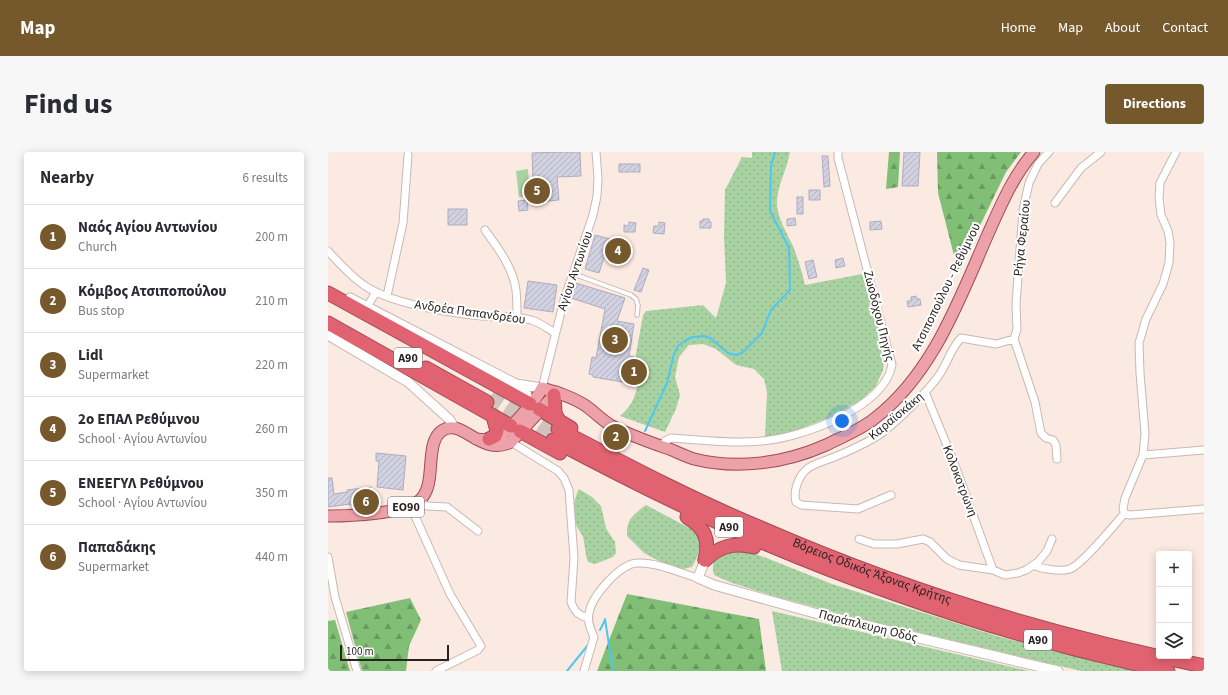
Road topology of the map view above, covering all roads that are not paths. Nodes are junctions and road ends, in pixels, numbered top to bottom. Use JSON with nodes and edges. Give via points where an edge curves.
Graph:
{"nodes":[{"id":1,"x":596,"y":152,"type":"edge"},
{"id":2,"x":838,"y":152,"type":"edge"},
{"id":3,"x":1034,"y":152,"type":"edge"},
{"id":4,"x":1049,"y":152,"type":"edge"},
{"id":5,"x":1101,"y":152,"type":"edge"},
{"id":6,"x":1176,"y":152,"type":"edge"},
{"id":7,"x":408,"y":155,"type":"dead end"},
{"id":8,"x":1055,"y":203,"type":"dead end"},
{"id":9,"x":485,"y":230,"type":"dead end"},
{"id":10,"x":328,"y":251,"type":"edge"},
{"id":11,"x":574,"y":274,"type":"junction"},
{"id":12,"x":328,"y":286,"type":"edge"},
{"id":13,"x":376,"y":292,"type":"junction"},
{"id":14,"x":328,"y":294,"type":"edge"},
{"id":15,"x":386,"y":296,"type":"junction"},
{"id":16,"x":328,"y":300,"type":"edge"},
{"id":17,"x":367,"y":307,"type":"junction"},
{"id":18,"x":328,"y":314,"type":"edge"},
{"id":19,"x":637,"y":315,"type":"dead end"},
{"id":20,"x":517,"y":318,"type":"junction"},
{"id":21,"x":328,"y":323,"type":"edge"},
{"id":22,"x":555,"y":333,"type":"junction"},
{"id":23,"x":328,"y":335,"type":"edge"},
{"id":24,"x":1014,"y":339,"type":"junction"},
{"id":25,"x":516,"y":384,"type":"junction"},
{"id":26,"x":542,"y":388,"type":"junction"},
{"id":27,"x":924,"y":392,"type":"junction"},
{"id":28,"x":556,"y":393,"type":"junction"},
{"id":29,"x":535,"y":407,"type":"junction"},
{"id":30,"x":493,"y":416,"type":"junction"},
{"id":31,"x":454,"y":428,"type":"junction"},
{"id":32,"x":553,"y":433,"type":"junction"},
{"id":33,"x":514,"y":434,"type":"junction"},
{"id":34,"x":483,"y":439,"type":"junction"},
{"id":35,"x":662,"y":446,"type":"junction"},
{"id":36,"x":1204,"y":450,"type":"edge"},
{"id":37,"x":1143,"y":455,"type":"junction"},
{"id":38,"x":1057,"y":459,"type":"dead end"},
{"id":39,"x":891,"y":496,"type":"dead end"},
{"id":40,"x":414,"y":503,"type":"junction"},
{"id":41,"x":1204,"y":508,"type":"edge"},
{"id":42,"x":1125,"y":513,"type":"junction"},
{"id":43,"x":328,"y":516,"type":"edge"},
{"id":44,"x":687,"y":517,"type":"junction"},
{"id":45,"x":478,"y":531,"type":"dead end"},
{"id":46,"x":859,"y":539,"type":"dead end"},
{"id":47,"x":1052,"y":539,"type":"dead end"},
{"id":48,"x":754,"y":546,"type":"junction"},
{"id":49,"x":328,"y":557,"type":"edge"},
{"id":50,"x":705,"y":560,"type":"junction"},
{"id":51,"x":1033,"y":565,"type":"junction"},
{"id":52,"x":993,"y":570,"type":"junction"},
{"id":53,"x":698,"y":578,"type":"junction"},
{"id":54,"x":913,"y":594,"type":"junction"},
{"id":55,"x":588,"y":618,"type":"junction"},
{"id":56,"x":1204,"y":666,"type":"edge"},
{"id":57,"x":357,"y":671,"type":"edge"},
{"id":58,"x":436,"y":671,"type":"edge"},
{"id":59,"x":584,"y":671,"type":"edge"},
{"id":60,"x":1058,"y":671,"type":"edge"},
{"id":61,"x":1168,"y":671,"type":"edge"}],
"edges":[{"from":1,"to":11,"type":"street","name":"Αγίου Αντωνίου","via":[[598,178],[594,210]]},
{"from":2,"to":35,"type":"street","name":"Ζωοδόχου Πηγής","via":[[892,365],[886,382],[850,413],[786,437],[762,442],[671,438]]},
{"from":3,"to":35,"type":"main road","name":"Ατσιποπούλου - Ρεθύμνου","via":[[1006,194],[935,349],[896,401],[873,420],[817,449],[762,463],[694,458]]},
{"from":4,"to":24,"type":"street","name":"Ρήγα Φεραίου","via":[[1038,164],[1029,184],[1023,210],[1016,304],[1017,329]]},
{"from":5,"to":8,"type":"street","via":[[1081,168]]},
{"from":6,"to":37,"type":"street","via":[[1160,183],[1159,191],[1161,215],[1170,243],[1169,263],[1139,343],[1145,434]]},
{"from":7,"to":15,"type":"street","via":[[404,223]]},
{"from":9,"to":20,"type":"street","via":[[512,274],[516,290]]},
{"from":10,"to":13,"type":"street","name":"Ανδρέα Παπανδρέου","via":[[362,284]]},
{"from":11,"to":19,"type":"lane","via":[[631,295],[638,305]]},
{"from":11,"to":22,"type":"street","name":"Αγίου Αντωνίου"},
{"from":12,"to":17,"type":"street"},
{"from":13,"to":15,"type":"street","name":"Ανδρέα Παπανδρέου"},
{"from":13,"to":17,"type":"street"},
{"from":14,"to":29,"type":"highway"},
{"from":15,"to":20,"type":"street","name":"Ανδρέα Παπανδρέου","via":[[438,310]]},
{"from":16,"to":18,"type":"highway","number":"Α90","via":[[490,397]]},
{"from":17,"to":25,"type":"street"},
{"from":20,"to":22,"type":"street","name":"Ανδρέα Παπανδρέου","via":[[531,320]]},
{"from":21,"to":30,"type":"highway"},
{"from":22,"to":26,"type":"street","name":"Αγίου Αντωνίου"},
{"from":23,"to":31,"type":"street","via":[[408,382],[449,419]]},
{"from":24,"to":27,"type":"street","name":"Καραϊσκάκη","via":[[996,344],[961,338],[940,374]]},
{"from":24,"to":38,"type":"street","via":[[1035,402],[1041,433],[1053,440]]},
{"from":25,"to":26,"type":"street"},
{"from":25,"to":29,"type":"street"},
{"from":26,"to":28,"type":"main road","name":"Ατσιποπούλου - Ρεθύμνου"},
{"from":26,"to":29,"type":"main road"},
{"from":27,"to":39,"type":"street","name":"Καραϊσκάκη","via":[[877,436],[850,451],[808,468],[799,477],[795,498],[801,505],[855,509]]},
{"from":27,"to":52,"type":"street","name":"Κολοκοτρώνη","via":[[956,467]]},
{"from":28,"to":29,"type":"main road"},
{"from":28,"to":32,"type":"highway"},
{"from":28,"to":35,"type":"main road","name":"Ατσιποπούλου - Ρεθύμνου","via":[[584,404],[612,426]]},
{"from":29,"to":32,"type":"highway"},
{"from":29,"to":33,"type":"main road"},
{"from":30,"to":33,"type":"highway"},
{"from":30,"to":34,"type":"highway","via":[[497,432],[495,436]]},
{"from":31,"to":34,"type":"main road"},
{"from":31,"to":40,"type":"main road","number":"ΕΟ90","via":[[443,430],[435,440],[424,495]]},
{"from":32,"to":33,"type":"highway"},
{"from":32,"to":44,"type":"highway","via":[[631,491]]},
{"from":32,"to":54,"type":"highway","via":[[630,459],[698,493],[881,570]]},
{"from":32,"to":54,"type":"highway","name":"Βόρειος Οδικός Άξονας Κρήτης","number":"Α90","via":[[640,486],[741,533],[829,570]]},
{"from":33,"to":34,"type":"main road"},
{"from":33,"to":34,"type":"main road","via":[[502,445],[492,446]]},
{"from":33,"to":55,"type":"street","via":[[564,478],[568,490],[574,558],[571,602],[579,616]]},
{"from":36,"to":37,"type":"street"},
{"from":37,"to":42,"type":"street","via":[[1124,498]]},
{"from":40,"to":43,"type":"main road","number":"ΕΟ90","via":[[393,510]]},
{"from":40,"to":45,"type":"street","via":[[447,507]]},
{"from":40,"to":58,"type":"street","via":[[450,594],[480,646],[478,650]]},
{"from":41,"to":42,"type":"street","via":[[1130,515]]},
{"from":42,"to":51,"type":"street","via":[[1079,564],[1061,570]]},
{"from":44,"to":48,"type":"highway"},
{"from":44,"to":50,"type":"highway","via":[[696,522],[707,540]]},
{"from":46,"to":52,"type":"street","via":[[874,544],[897,544],[923,539],[930,542],[947,559],[959,565]]},
{"from":47,"to":51,"type":"street","via":[[1047,551]]},
{"from":48,"to":50,"type":"highway","via":[[727,546]]},
{"from":48,"to":54,"type":"highway","via":[[842,582],[872,591]]},
{"from":49,"to":57,"type":"street","via":[[336,597]]},
{"from":50,"to":53,"type":"street"},
{"from":51,"to":52,"type":"street","via":[[1010,575]]},
{"from":53,"to":55,"type":"street","via":[[650,563],[636,562],[621,570],[597,594]]},
{"from":53,"to":60,"type":"street","name":"Παράπλευρη Οδός","via":[[714,585],[818,614]]},
{"from":54,"to":56,"type":"highway","name":"Βόρειος Οδικός Άξονας Κρήτης","number":"Α90"},
{"from":54,"to":61,"type":"highway","name":"Βόρειος Οδικός Άξονας Κρήτης","number":"Α90","via":[[1040,640]]},
{"from":55,"to":59,"type":"street","via":[[594,637]]}]}
